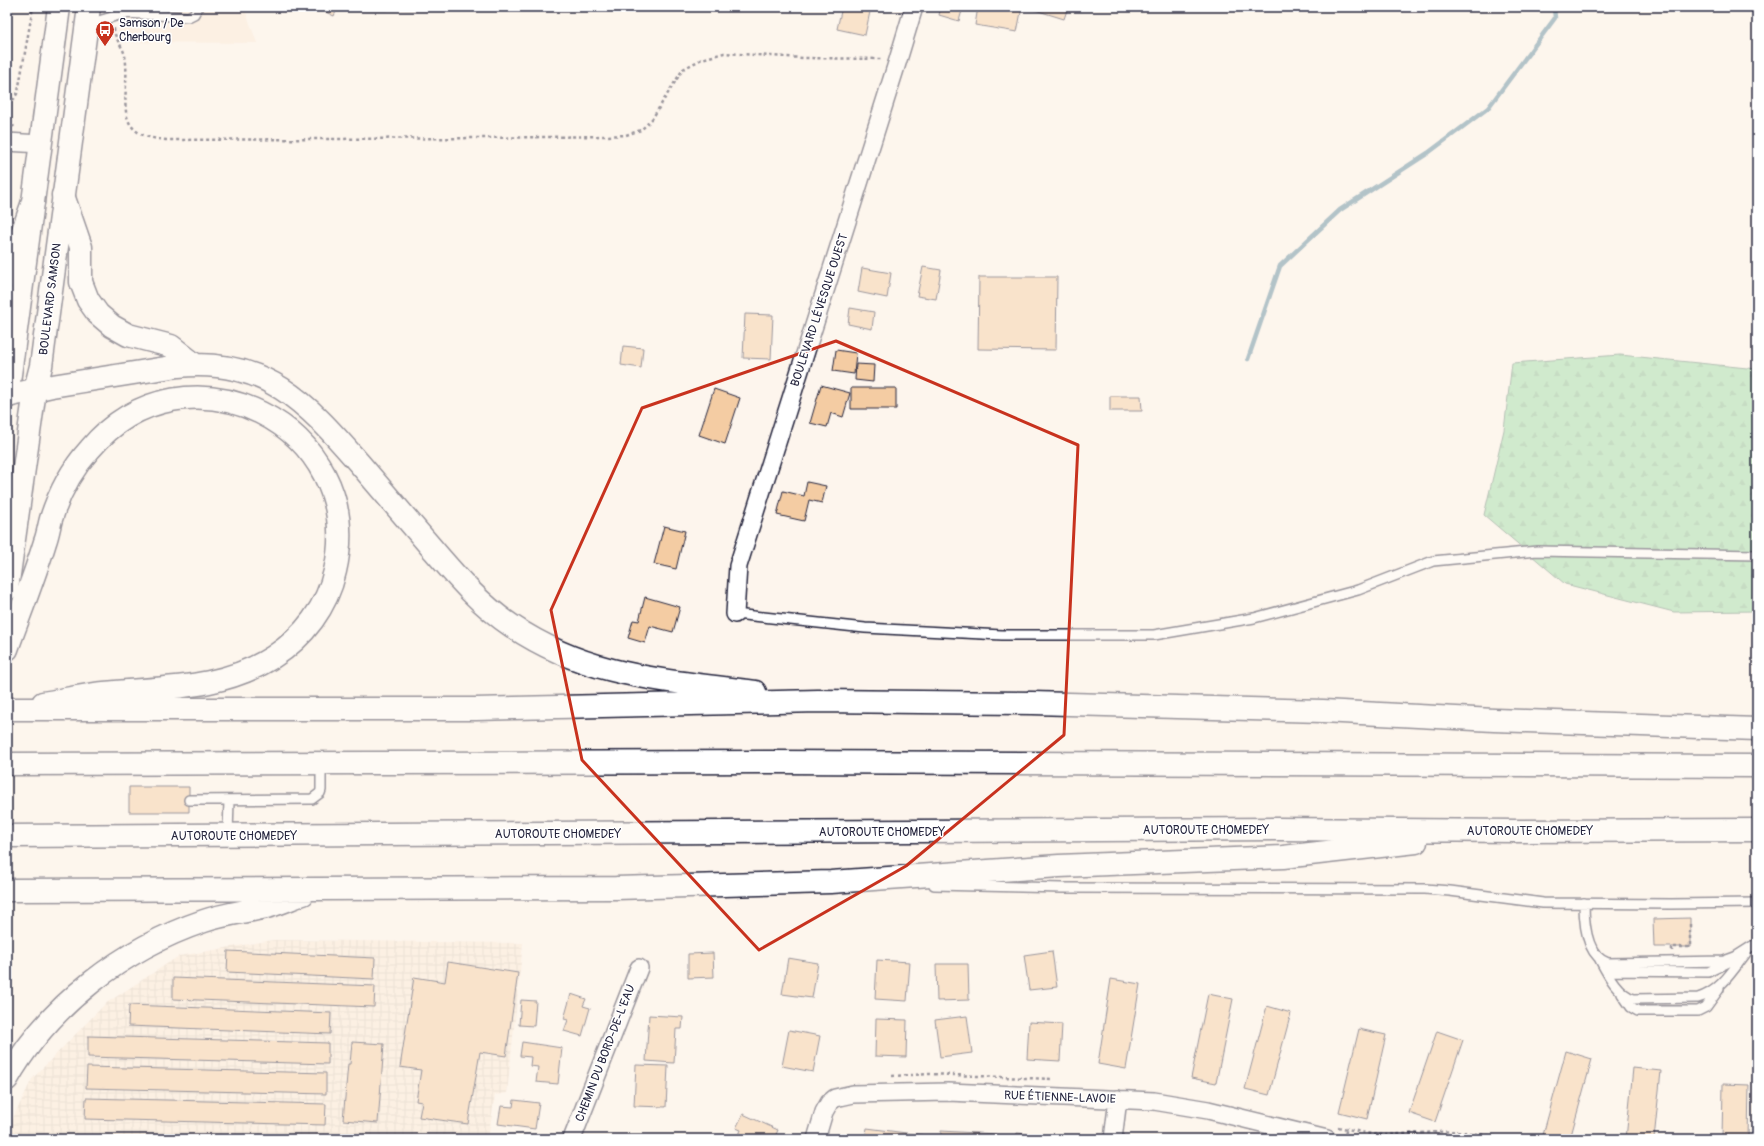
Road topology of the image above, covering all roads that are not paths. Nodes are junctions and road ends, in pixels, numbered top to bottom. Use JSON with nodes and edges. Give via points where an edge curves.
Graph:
{"nodes":[{"id":1,"x":59,"y":7,"type":"edge"},
{"id":2,"x":198,"y":7,"type":"edge"},
{"id":3,"x":914,"y":7,"type":"edge"},
{"id":4,"x":127,"y":10,"type":"edge"},
{"id":5,"x":160,"y":11,"type":"edge"},
{"id":6,"x":88,"y":16,"type":"edge"},
{"id":7,"x":7,"y":142,"type":"edge"},
{"id":8,"x":40,"y":144,"type":"junction"},
{"id":9,"x":64,"y":195,"type":"junction"},
{"id":10,"x":33,"y":202,"type":"junction"},
{"id":11,"x":7,"y":276,"type":"edge"},
{"id":12,"x":194,"y":364,"type":"junction"},
{"id":13,"x":35,"y":390,"type":"junction"},
{"id":14,"x":7,"y":396,"type":"edge"},
{"id":15,"x":1757,"y":556,"type":"edge"},
{"id":16,"x":7,"y":589,"type":"edge"},
{"id":17,"x":735,"y":614,"type":"joint"},
{"id":18,"x":7,"y":649,"type":"edge"},
{"id":19,"x":818,"y":701,"type":"junction"},
{"id":20,"x":7,"y":709,"type":"edge"},
{"id":21,"x":1757,"y":729,"type":"edge"},
{"id":22,"x":321,"y":763,"type":"junction"},
{"id":23,"x":7,"y":764,"type":"edge"},
{"id":24,"x":1757,"y":766,"type":"edge"},
{"id":25,"x":189,"y":800,"type":"dead end"},
{"id":26,"x":229,"y":800,"type":"junction"},
{"id":27,"x":1757,"y":830,"type":"edge"},
{"id":28,"x":1515,"y":831,"type":"junction"},
{"id":29,"x":7,"y":836,"type":"edge"},
{"id":30,"x":228,"y":836,"type":"junction"},
{"id":31,"x":831,"y":882,"type":"junction"},
{"id":32,"x":318,"y":888,"type":"junction"},
{"id":33,"x":7,"y":890,"type":"edge"},
{"id":34,"x":1757,"y":903,"type":"edge"},
{"id":35,"x":1584,"y":904,"type":"junction"},
{"id":36,"x":1754,"y":945,"type":"edge"},
{"id":37,"x":1595,"y":952,"type":"junction"},
{"id":38,"x":639,"y":968,"type":"dead end"},
{"id":39,"x":7,"y":1080,"type":"edge"},
{"id":40,"x":1118,"y":1099,"type":"junction"},
{"id":41,"x":572,"y":1139,"type":"edge"},
{"id":42,"x":816,"y":1139,"type":"edge"},
{"id":43,"x":1113,"y":1139,"type":"edge"},
{"id":44,"x":1327,"y":1139,"type":"edge"}],
"edges":[{"from":1,"to":8,"type":"main road"},
{"from":2,"to":5,"type":"lane","via":[[194,14],[188,17]]},
{"from":3,"to":17,"type":"street","name":"BOULEVARD LÉVESQUE OUEST","via":[[738,566]]},
{"from":4,"to":5,"type":"lane"},
{"from":4,"to":6,"type":"lane"},
{"from":6,"to":9,"type":"main road","name":"BOULEVARD SAMSON"},
{"from":7,"to":8,"type":"street"},
{"from":8,"to":10,"type":"main road"},
{"from":9,"to":12,"type":"main road","via":[[80,247],[81,282],[88,300],[98,314],[128,335],[171,346]]},
{"from":9,"to":13,"type":"main road","name":"BOULEVARD SAMSON","via":[[41,366]]},
{"from":10,"to":11,"type":"main road"},
{"from":10,"to":14,"type":"main road"},
{"from":12,"to":13,"type":"main road"},
{"from":12,"to":19,"type":"main road","via":[[224,366],[253,374],[277,385],[299,400],[333,432],[469,590],[510,625],[549,648],[588,664],[634,676]]},
{"from":13,"to":14,"type":"main road"},
{"from":13,"to":16,"type":"main road","name":"BOULEVARD SAMSON"},
{"from":15,"to":17,"type":"lane","via":[[1537,551],[1433,561],[1358,590],[1262,616],[1154,635],[1002,635],[865,628]]},
{"from":18,"to":20,"type":"main road","via":[[62,490],[90,448],[107,431],[127,417],[160,402],[186,397],[231,401],[255,409],[287,428],[305,445],[324,474],[333,495],[338,518],[337,566],[319,612],[302,634],[282,651],[244,672],[214,681],[171,689],[102,693]]},
{"from":19,"to":20,"type":"main road","via":[[469,709]]},
{"from":19,"to":21,"type":"main road","via":[[1095,704]]},
{"from":22,"to":23,"type":"main road"},
{"from":22,"to":24,"type":"main road"},
{"from":22,"to":26,"type":"lane","via":[[320,793],[312,798]]},
{"from":25,"to":26,"type":"lane"},
{"from":26,"to":30,"type":"lane"},
{"from":27,"to":28,"type":"main road","name":"AUTOROUTE CHOMEDEY"},
{"from":28,"to":30,"type":"main road","name":"AUTOROUTE CHOMEDEY","via":[[1270,829]]},
{"from":28,"to":31,"type":"main road","via":[[1283,857],[1059,866]]},
{"from":29,"to":30,"type":"main road","name":"AUTOROUTE CHOMEDEY"},
{"from":31,"to":32,"type":"main road","via":[[609,888]]},
{"from":31,"to":35,"type":"lane","via":[[1070,888],[1425,889]]},
{"from":32,"to":33,"type":"main road"},
{"from":32,"to":39,"type":"main road","via":[[267,907],[203,921],[166,936],[127,957],[96,978],[66,1005],[29,1048]]},
{"from":34,"to":35,"type":"lane"},
{"from":35,"to":37,"type":"lane","via":[[1586,932]]},
{"from":36,"to":37,"type":"lane","via":[[1724,961],[1608,963],[1603,962]]},
{"from":36,"to":37,"type":"lane","via":[[1721,984],[1706,996],[1698,998],[1634,999],[1625,995]]},
{"from":38,"to":41,"type":"street","name":"CHEMIN DU BORD-DE-L'EAU"},
{"from":40,"to":42,"type":"street","name":"RUE ÉTIENNE-LAVOIE","via":[[948,1092],[853,1094],[835,1098],[829,1103]]},
{"from":40,"to":43,"type":"street"},
{"from":40,"to":44,"type":"street","name":"RUE ÉTIENNE-LAVOIE","via":[[1154,1101],[1208,1110]]}]}
